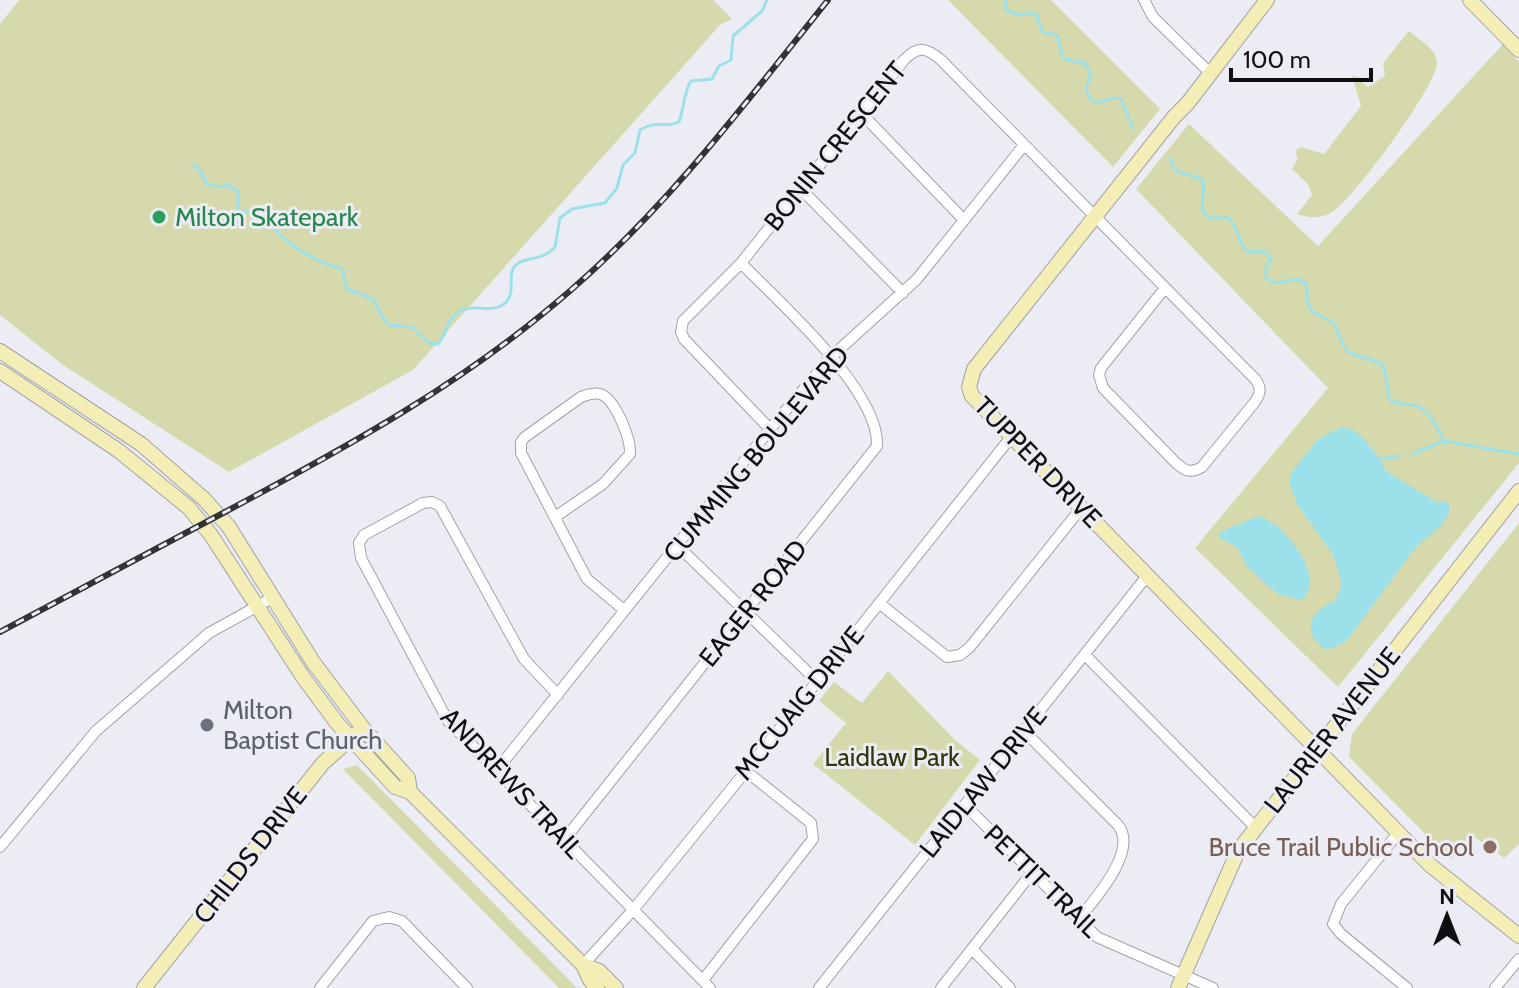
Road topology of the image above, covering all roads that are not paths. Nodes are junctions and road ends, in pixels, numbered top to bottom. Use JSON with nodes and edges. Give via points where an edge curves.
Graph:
{"nodes":[{"id":1,"x":1144,"y":0,"type":"edge"},
{"id":2,"x":1267,"y":0,"type":"edge"},
{"id":3,"x":1470,"y":0,"type":"edge"},
{"id":4,"x":1519,"y":50,"type":"edge"},
{"id":5,"x":1209,"y":72,"type":"junction"},
{"id":6,"x":862,"y":114,"type":"junction"},
{"id":7,"x":1024,"y":145,"type":"junction"},
{"id":8,"x":801,"y":189,"type":"junction"},
{"id":9,"x":1095,"y":216,"type":"junction"},
{"id":10,"x":964,"y":220,"type":"junction"},
{"id":11,"x":741,"y":263,"type":"junction"},
{"id":12,"x":1165,"y":288,"type":"junction"},
{"id":13,"x":903,"y":293,"type":"junction"},
{"id":14,"x":5,"y":355,"type":"edge"},
{"id":15,"x":831,"y":357,"type":"junction"},
{"id":16,"x":0,"y":371,"type":"edge"},
{"id":17,"x":770,"y":429,"type":"junction"},
{"id":18,"x":1011,"y":437,"type":"junction"},
{"id":19,"x":1519,"y":491,"type":"edge"},
{"id":20,"x":1082,"y":507,"type":"junction"},
{"id":21,"x":555,"y":517,"type":"junction"},
{"id":22,"x":678,"y":546,"type":"junction"},
{"id":23,"x":1147,"y":576,"type":"junction"},
{"id":24,"x":274,"y":597,"type":"junction"},
{"id":25,"x":879,"y":603,"type":"junction"},
{"id":26,"x":257,"y":606,"type":"junction"},
{"id":27,"x":624,"y":610,"type":"junction"},
{"id":28,"x":745,"y":612,"type":"junction"},
{"id":29,"x":1085,"y":655,"type":"junction"},
{"id":30,"x":817,"y":681,"type":"junction"},
{"id":31,"x":558,"y":695,"type":"junction"},
{"id":32,"x":363,"y":728,"type":"junction"},
{"id":33,"x":1024,"y":731,"type":"junction"},
{"id":34,"x":350,"y":738,"type":"junction"},
{"id":35,"x":1318,"y":749,"type":"junction"},
{"id":36,"x":496,"y":771,"type":"junction"},
{"id":37,"x":746,"y":771,"type":"junction"},
{"id":38,"x":410,"y":792,"type":"junction"},
{"id":39,"x":965,"y":805,"type":"junction"},
{"id":40,"x":1256,"y":828,"type":"junction"},
{"id":41,"x":1399,"y":832,"type":"junction"},
{"id":42,"x":564,"y":840,"type":"junction"},
{"id":43,"x":0,"y":847,"type":"edge"},
{"id":44,"x":1031,"y":874,"type":"junction"},
{"id":45,"x":633,"y":910,"type":"junction"},
{"id":46,"x":1078,"y":920,"type":"junction"},
{"id":47,"x":1519,"y":936,"type":"edge"},
{"id":48,"x":972,"y":949,"type":"junction"},
{"id":49,"x":1519,"y":959,"type":"edge"},
{"id":50,"x":583,"y":965,"type":"junction"},
{"id":51,"x":1180,"y":982,"type":"edge"},
{"id":52,"x":707,"y":984,"type":"edge"},
{"id":53,"x":144,"y":988,"type":"edge"},
{"id":54,"x":320,"y":988,"type":"edge"},
{"id":55,"x":467,"y":988,"type":"edge"},
{"id":56,"x":597,"y":988,"type":"edge"},
{"id":57,"x":616,"y":988,"type":"edge"},
{"id":58,"x":819,"y":988,"type":"edge"},
{"id":59,"x":941,"y":988,"type":"edge"},
{"id":60,"x":1010,"y":988,"type":"edge"},
{"id":61,"x":1213,"y":988,"type":"edge"},
{"id":62,"x":1407,"y":988,"type":"edge"},
{"id":63,"x":1495,"y":988,"type":"edge"}],
"edges":[{"from":1,"to":5,"type":"street","via":[[1153,17]]},
{"from":2,"to":5,"type":"street","name":"TUPPER DRIVE"},
{"from":3,"to":4,"type":"street"},
{"from":5,"to":9,"type":"street","name":"TUPPER DRIVE"},
{"from":6,"to":7,"type":"street","name":"BONIN CRESCENT","via":[[904,60],[921,48],[931,50]]},
{"from":6,"to":8,"type":"street","name":"BONIN CRESCENT"},
{"from":6,"to":10,"type":"street"},
{"from":7,"to":9,"type":"street","name":"BONIN CRESCENT"},
{"from":7,"to":10,"type":"street","name":"CUMMING BOULEVARD"},
{"from":8,"to":11,"type":"street","name":"BONIN CRESCENT"},
{"from":8,"to":13,"type":"street"},
{"from":9,"to":12,"type":"street","name":"BONIN CRESCENT"},
{"from":9,"to":18,"type":"street","name":"TUPPER DRIVE","via":[[970,377],[972,396]]},
{"from":10,"to":13,"type":"street","name":"CUMMING BOULEVARD"},
{"from":11,"to":15,"type":"street"},
{"from":11,"to":17,"type":"street","name":"BONIN CRESCENT","via":[[683,321],[681,332]]},
{"from":12,"to":12,"type":"street","name":"BONIN CRESCENT","via":[[1099,375],[1103,388],[1191,472],[1202,467],[1254,403],[1260,386]]},
{"from":13,"to":15,"type":"street","name":"CUMMING BOULEVARD"},
{"from":14,"to":16,"type":"street"},
{"from":14,"to":24,"type":"street","via":[[141,444],[183,479],[229,527]]},
{"from":15,"to":17,"type":"street","name":"CUMMING BOULEVARD"},
{"from":15,"to":28,"type":"street","name":"EAGER ROAD","via":[[853,384],[875,428],[877,446]]},
{"from":16,"to":26,"type":"street","via":[[119,451],[189,508]]},
{"from":17,"to":22,"type":"street","name":"CUMMING BOULEVARD"},
{"from":18,"to":20,"type":"street","name":"TUPPER DRIVE"},
{"from":18,"to":25,"type":"street","name":"MCCUAIG DRIVE"},
{"from":19,"to":35,"type":"street","name":"LAURIER AVENUE"},
{"from":20,"to":23,"type":"street","name":"TUPPER DRIVE"},
{"from":20,"to":25,"type":"street","via":[[960,655],[947,657]]},
{"from":21,"to":21,"type":"street","via":[[603,484],[630,454],[629,435],[602,394],[581,397],[521,442],[521,453]]},
{"from":21,"to":27,"type":"street","via":[[587,579]]},
{"from":22,"to":27,"type":"street","name":"CUMMING BOULEVARD"},
{"from":22,"to":28,"type":"street"},
{"from":23,"to":29,"type":"street","name":"LAIDLAW DRIVE"},
{"from":23,"to":35,"type":"street","name":"TUPPER DRIVE"},
{"from":24,"to":26,"type":"street"},
{"from":24,"to":32,"type":"street","via":[[313,662]]},
{"from":25,"to":30,"type":"street","name":"MCCUAIG DRIVE"},
{"from":26,"to":34,"type":"street"},
{"from":26,"to":43,"type":"street","via":[[209,633],[96,731]]},
{"from":27,"to":31,"type":"street","name":"CUMMING BOULEVARD"},
{"from":28,"to":30,"type":"street"},
{"from":28,"to":42,"type":"street","name":"EAGER ROAD"},
{"from":29,"to":33,"type":"street","name":"LAIDLAW DRIVE"},
{"from":29,"to":40,"type":"street"},
{"from":30,"to":37,"type":"street","name":"MCCUAIG DRIVE"},
{"from":31,"to":36,"type":"street","name":"CUMMING BOULEVARD"},
{"from":31,"to":36,"type":"street","name":"ANDREWS TRAIL","via":[[524,659],[440,506],[423,503],[364,535],[361,558],[448,721]]},
{"from":32,"to":34,"type":"street","name":"CHILDS DRIVE"},
{"from":32,"to":38,"type":"street","via":[[408,778]]},
{"from":33,"to":39,"type":"street","name":"LAIDLAW DRIVE"},
{"from":33,"to":46,"type":"street","via":[[1124,835],[1105,887]]},
{"from":34,"to":38,"type":"street","via":[[395,787]]},
{"from":34,"to":53,"type":"street","name":"CHILDS DRIVE","via":[[323,763]]},
{"from":35,"to":40,"type":"street","name":"LAURIER AVENUE"},
{"from":35,"to":41,"type":"street","name":"TUPPER DRIVE"},
{"from":36,"to":42,"type":"street","name":"ANDREWS TRAIL"},
{"from":37,"to":45,"type":"street","name":"MCCUAIG DRIVE"},
{"from":37,"to":52,"type":"street","via":[[811,823],[813,839]]},
{"from":38,"to":50,"type":"street"},
{"from":39,"to":44,"type":"street","name":"PETTIT TRAIL"},
{"from":39,"to":58,"type":"street","name":"LAIDLAW DRIVE"},
{"from":40,"to":51,"type":"street","name":"LAURIER AVENUE","via":[[1238,851]]},
{"from":41,"to":47,"type":"street","name":"TUPPER DRIVE","via":[[1430,865]]},
{"from":41,"to":62,"type":"street","via":[[1341,904],[1333,924]]},
{"from":42,"to":45,"type":"street","name":"ANDREWS TRAIL"},
{"from":44,"to":46,"type":"street","name":"PETTIT TRAIL"},
{"from":44,"to":48,"type":"street"},
{"from":45,"to":50,"type":"street","name":"MCCUAIG DRIVE"},
{"from":45,"to":52,"type":"street","name":"ANDREWS TRAIL"},
{"from":46,"to":51,"type":"street","name":"PETTIT TRAIL","via":[[1108,944]]},
{"from":48,"to":59,"type":"street"},
{"from":48,"to":60,"type":"street"},
{"from":49,"to":63,"type":"street"},
{"from":50,"to":56,"type":"street"},
{"from":50,"to":57,"type":"street","via":[[599,971]]},
{"from":51,"to":61,"type":"street","name":"PETTIT TRAIL"},
{"from":54,"to":55,"type":"street","via":[[373,921],[389,917],[402,921]]}]}
